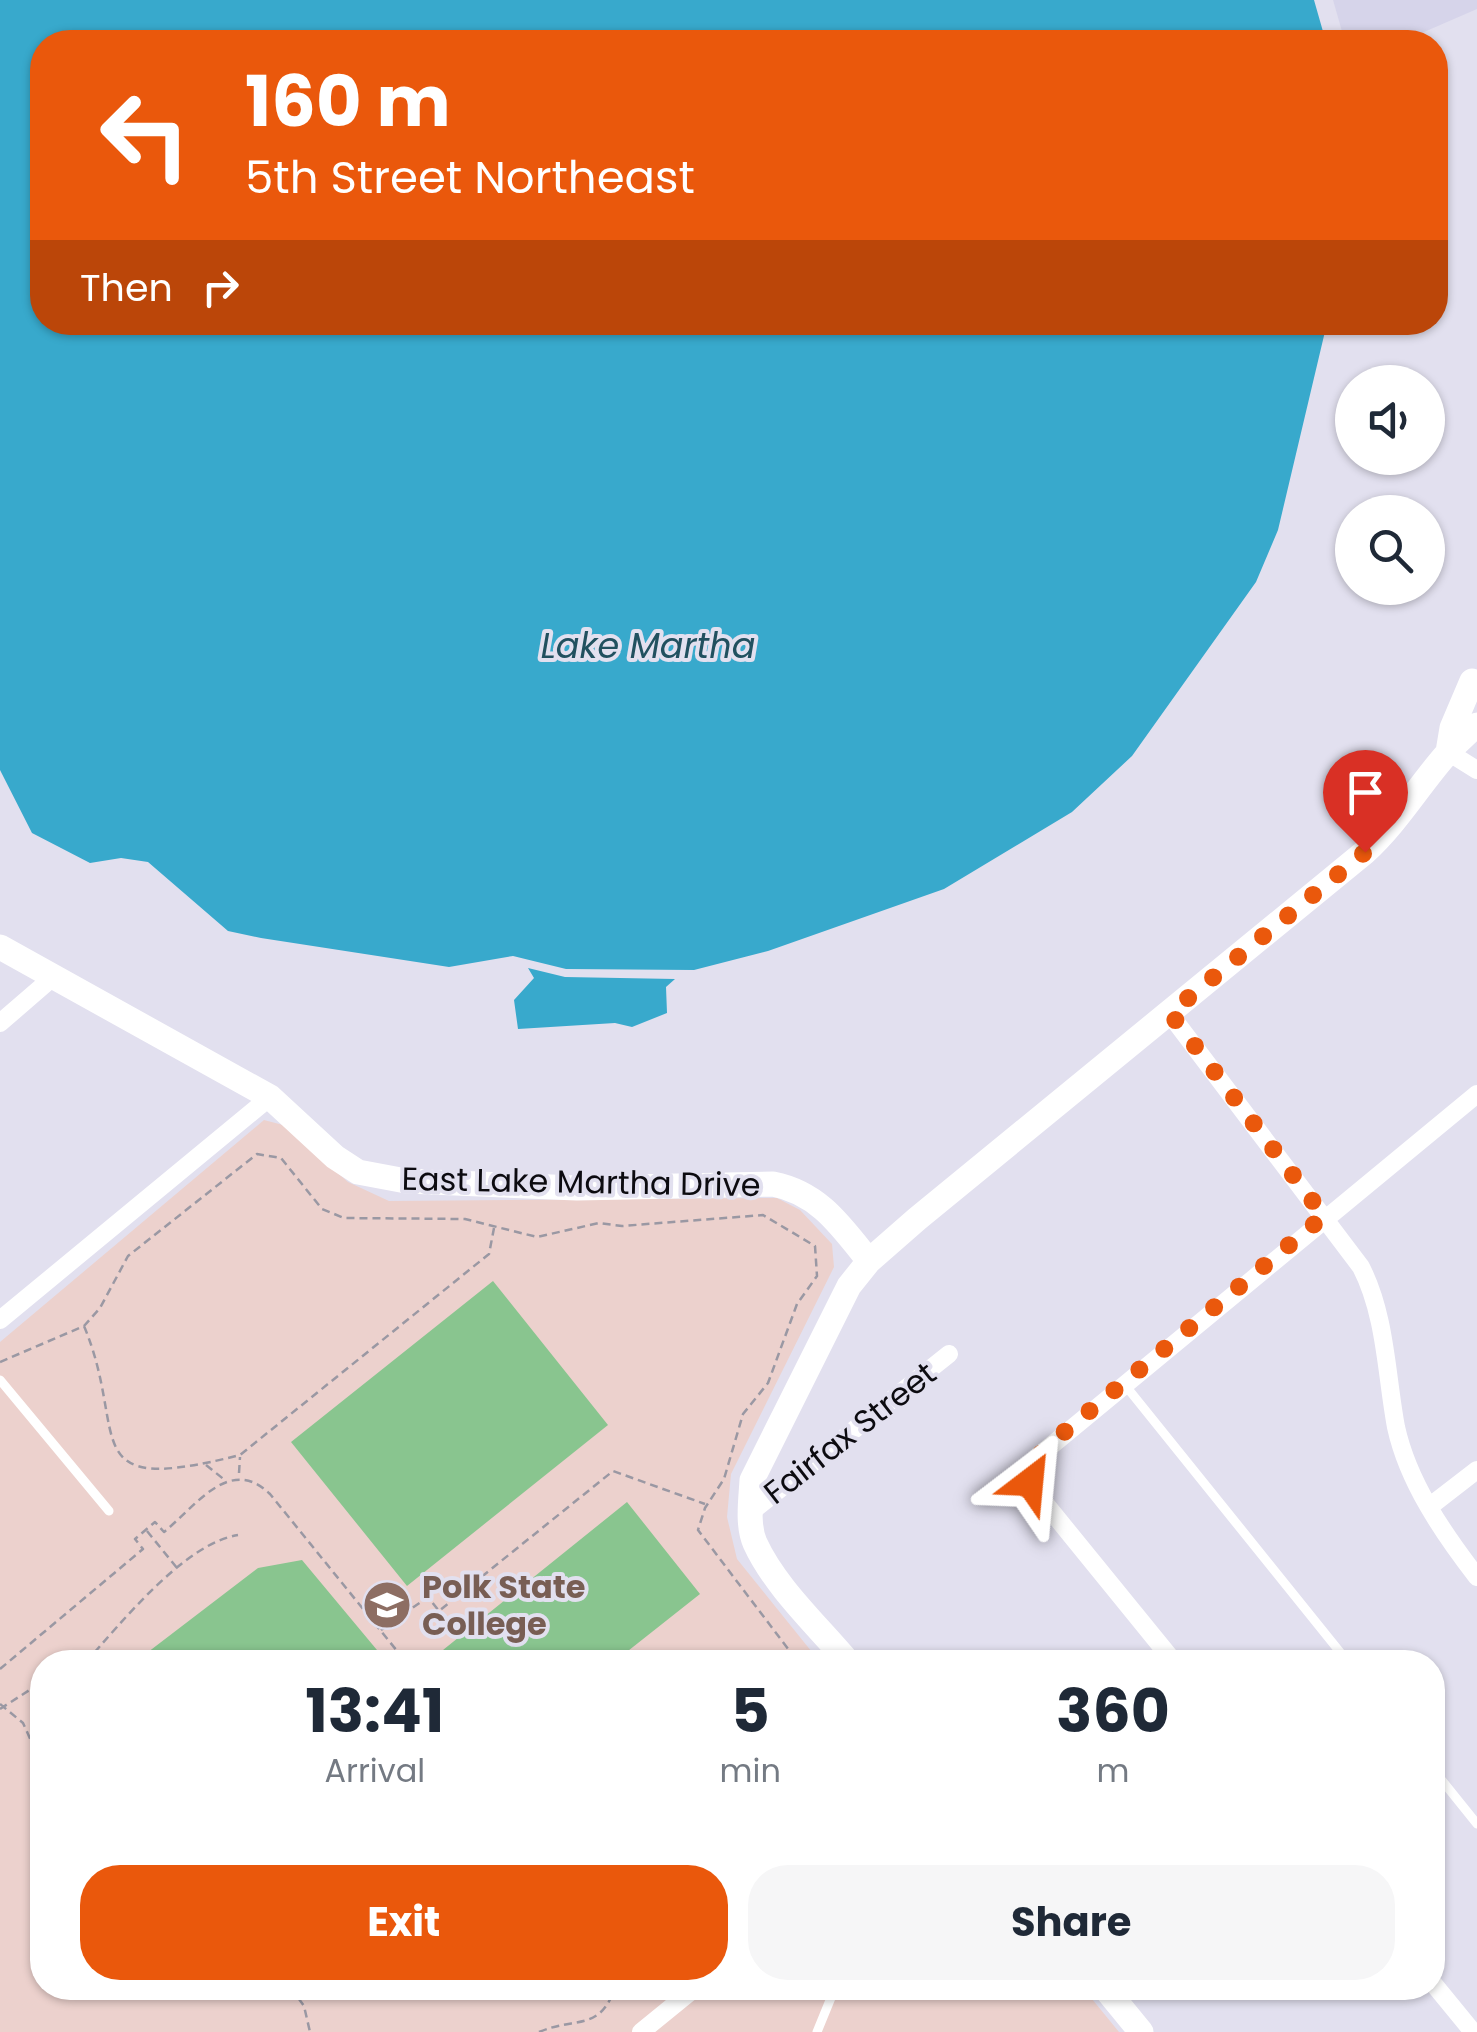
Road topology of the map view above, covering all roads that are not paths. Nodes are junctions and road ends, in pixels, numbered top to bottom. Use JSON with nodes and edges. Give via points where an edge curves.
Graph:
{"nodes":[{"id":1,"x":1475,"y":680,"type":"edge"},
{"id":2,"x":1477,"y":726,"type":"edge"},
{"id":3,"x":1448,"y":752,"type":"junction"},
{"id":4,"x":1477,"y":770,"type":"edge"},
{"id":5,"x":0,"y":947,"type":"edge"},
{"id":6,"x":52,"y":978,"type":"junction"},
{"id":7,"x":1170,"y":1013,"type":"junction"},
{"id":8,"x":0,"y":1023,"type":"edge"},
{"id":9,"x":1477,"y":1094,"type":"edge"},
{"id":10,"x":270,"y":1097,"type":"junction"},
{"id":11,"x":1324,"y":1216,"type":"junction"},
{"id":12,"x":869,"y":1261,"type":"junction"},
{"id":13,"x":0,"y":1320,"type":"edge"},
{"id":14,"x":949,"y":1354,"type":"dead end"},
{"id":15,"x":0,"y":1380,"type":"edge"},
{"id":16,"x":1124,"y":1383,"type":"junction"},
{"id":17,"x":1477,"y":1470,"type":"edge"},
{"id":18,"x":1429,"y":1507,"type":"junction"},
{"id":19,"x":109,"y":1511,"type":"dead end"},
{"id":20,"x":750,"y":1512,"type":"junction"},
{"id":21,"x":1477,"y":1577,"type":"edge"},
{"id":22,"x":838,"y":1650,"type":"edge"},
{"id":23,"x":1164,"y":1650,"type":"edge"},
{"id":24,"x":1338,"y":1650,"type":"edge"},
{"id":25,"x":1445,"y":1784,"type":"edge"},
{"id":26,"x":1477,"y":1824,"type":"edge"},
{"id":27,"x":1445,"y":1998,"type":"edge"},
{"id":28,"x":680,"y":2000,"type":"edge"},
{"id":29,"x":829,"y":2000,"type":"edge"},
{"id":30,"x":1115,"y":2000,"type":"edge"},
{"id":31,"x":641,"y":2032,"type":"edge"},
{"id":32,"x":817,"y":2032,"type":"edge"},
{"id":33,"x":1141,"y":2032,"type":"edge"},
{"id":34,"x":1473,"y":2032,"type":"edge"}],
"edges":[{"from":1,"to":3,"type":"street"},
{"from":2,"to":3,"type":"street"},
{"from":3,"to":4,"type":"street"},
{"from":3,"to":7,"type":"street","via":[[1380,838]]},
{"from":5,"to":6,"type":"street","name":"East Lake Martha Drive"},
{"from":6,"to":8,"type":"street"},
{"from":6,"to":10,"type":"street","name":"East Lake Martha Drive"},
{"from":7,"to":11,"type":"street"},
{"from":7,"to":12,"type":"street"},
{"from":9,"to":11,"type":"street"},
{"from":10,"to":12,"type":"street","name":"East Lake Martha Drive","via":[[344,1163],[380,1178],[577,1188],[746,1182],[800,1189]]},
{"from":10,"to":13,"type":"street"},
{"from":11,"to":16,"type":"street"},
{"from":11,"to":18,"type":"street","via":[[1367,1279],[1404,1455]]},
{"from":12,"to":20,"type":"street","via":[[834,1315],[752,1480]]},
{"from":14,"to":20,"type":"street","name":"Fairfax Street"},
{"from":15,"to":19,"type":"lane"},
{"from":16,"to":23,"type":"street","via":[[1034,1458],[1030,1482]]},
{"from":16,"to":24,"type":"lane"},
{"from":17,"to":18,"type":"street"},
{"from":18,"to":21,"type":"street"},
{"from":20,"to":22,"type":"street","via":[[754,1540],[772,1570]]},
{"from":25,"to":26,"type":"lane"},
{"from":27,"to":34,"type":"street"},
{"from":28,"to":31,"type":"street"},
{"from":29,"to":32,"type":"lane"},
{"from":30,"to":33,"type":"street"}]}
